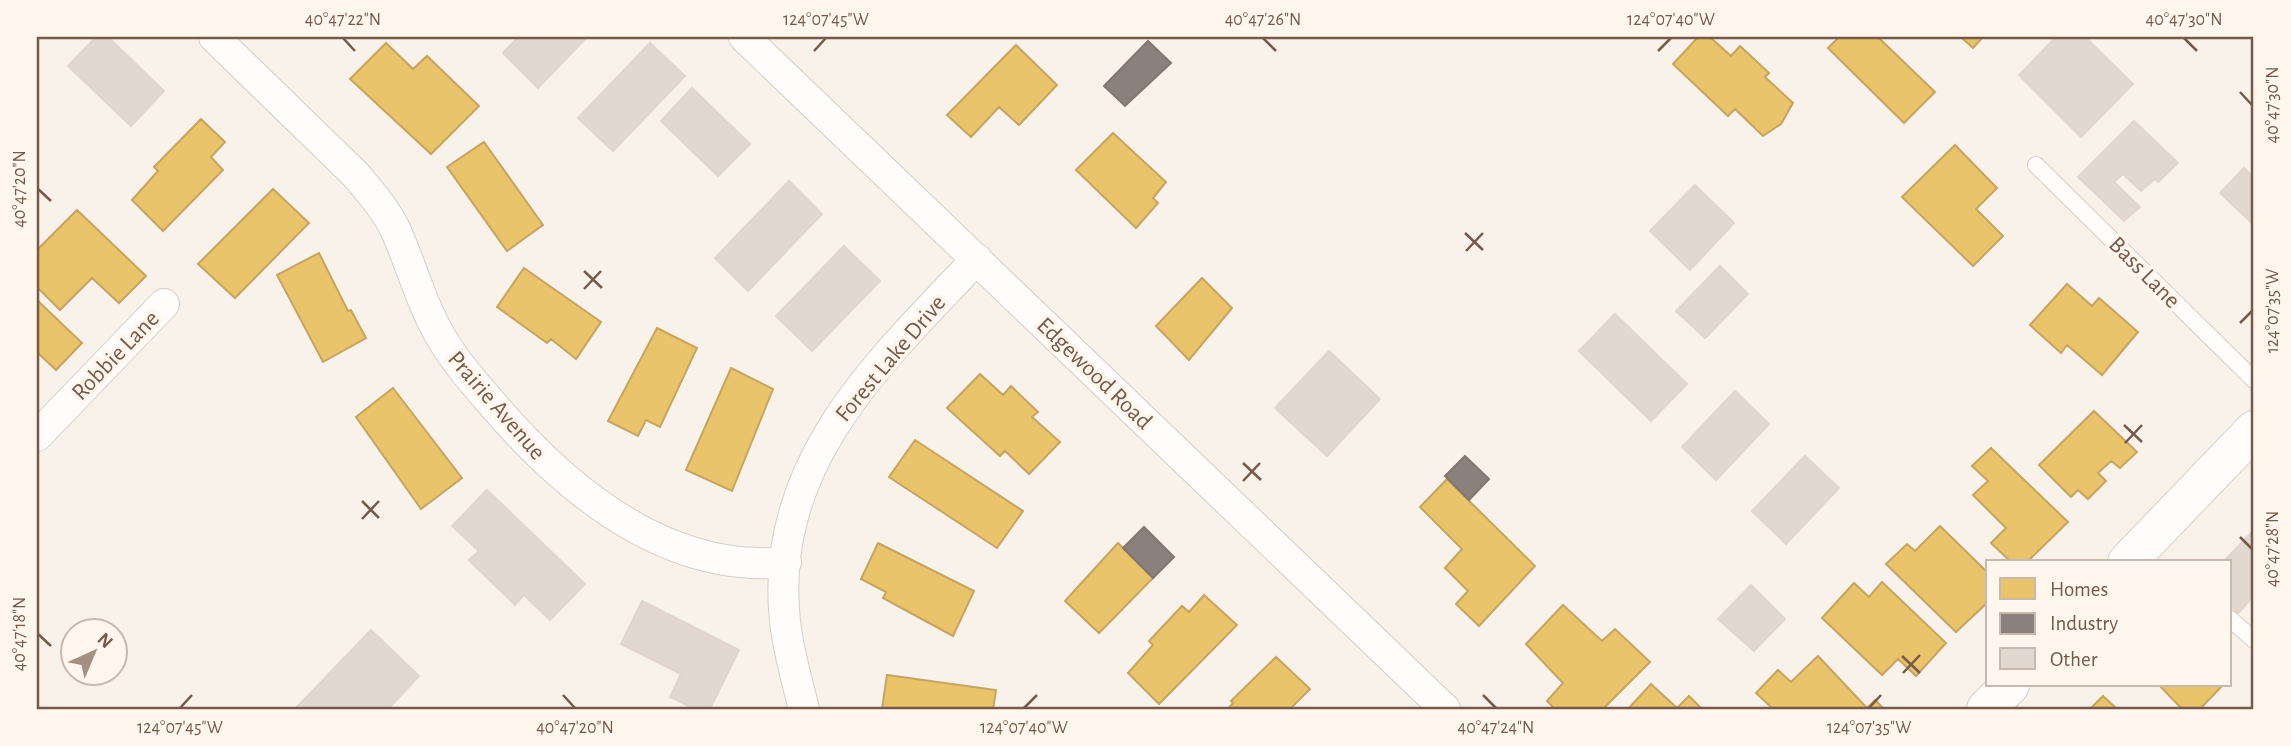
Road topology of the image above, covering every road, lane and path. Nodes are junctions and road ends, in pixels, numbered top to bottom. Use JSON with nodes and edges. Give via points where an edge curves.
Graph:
{"nodes":[{"id":1,"x":214,"y":37,"type":"edge"},
{"id":2,"x":744,"y":37,"type":"edge"},
{"id":3,"x":2036,"y":164,"type":"dead end"},
{"id":4,"x":977,"y":259,"type":"junction"},
{"id":5,"x":164,"y":304,"type":"dead end"},
{"id":6,"x":2254,"y":380,"type":"edge"},
{"id":7,"x":2254,"y":430,"type":"edge"},
{"id":8,"x":37,"y":436,"type":"edge"},
{"id":9,"x":2140,"y":555,"type":"edge"},
{"id":10,"x":786,"y":562,"type":"junction"},
{"id":11,"x":2232,"y":622,"type":"edge"},
{"id":12,"x":2254,"y":640,"type":"edge"},
{"id":13,"x":2009,"y":686,"type":"edge"},
{"id":14,"x":804,"y":709,"type":"edge"},
{"id":15,"x":1445,"y":709,"type":"edge"},
{"id":16,"x":1986,"y":709,"type":"edge"}],
"edges":[{"from":1,"to":10,"type":"street","name":"Prairie Avenue","via":[[377,200],[396,231],[440,336],[461,368],[542,460],[610,513],[681,549],[754,566]]},
{"from":2,"to":4,"type":"street","name":"Edgewood Road"},
{"from":3,"to":6,"type":"lane","name":"Bass Lane"},
{"from":4,"to":10,"type":"street","name":"Forest Lake Drive","via":[[877,366],[841,412],[802,489]]},
{"from":4,"to":15,"type":"street","name":"Edgewood Road"},
{"from":5,"to":8,"type":"street","name":"Robbie Lane"},
{"from":7,"to":9,"type":"street"},
{"from":10,"to":14,"type":"street","name":"Forest Lake Drive","via":[[785,620]]},
{"from":11,"to":12,"type":"lane"},
{"from":13,"to":16,"type":"street"}]}
